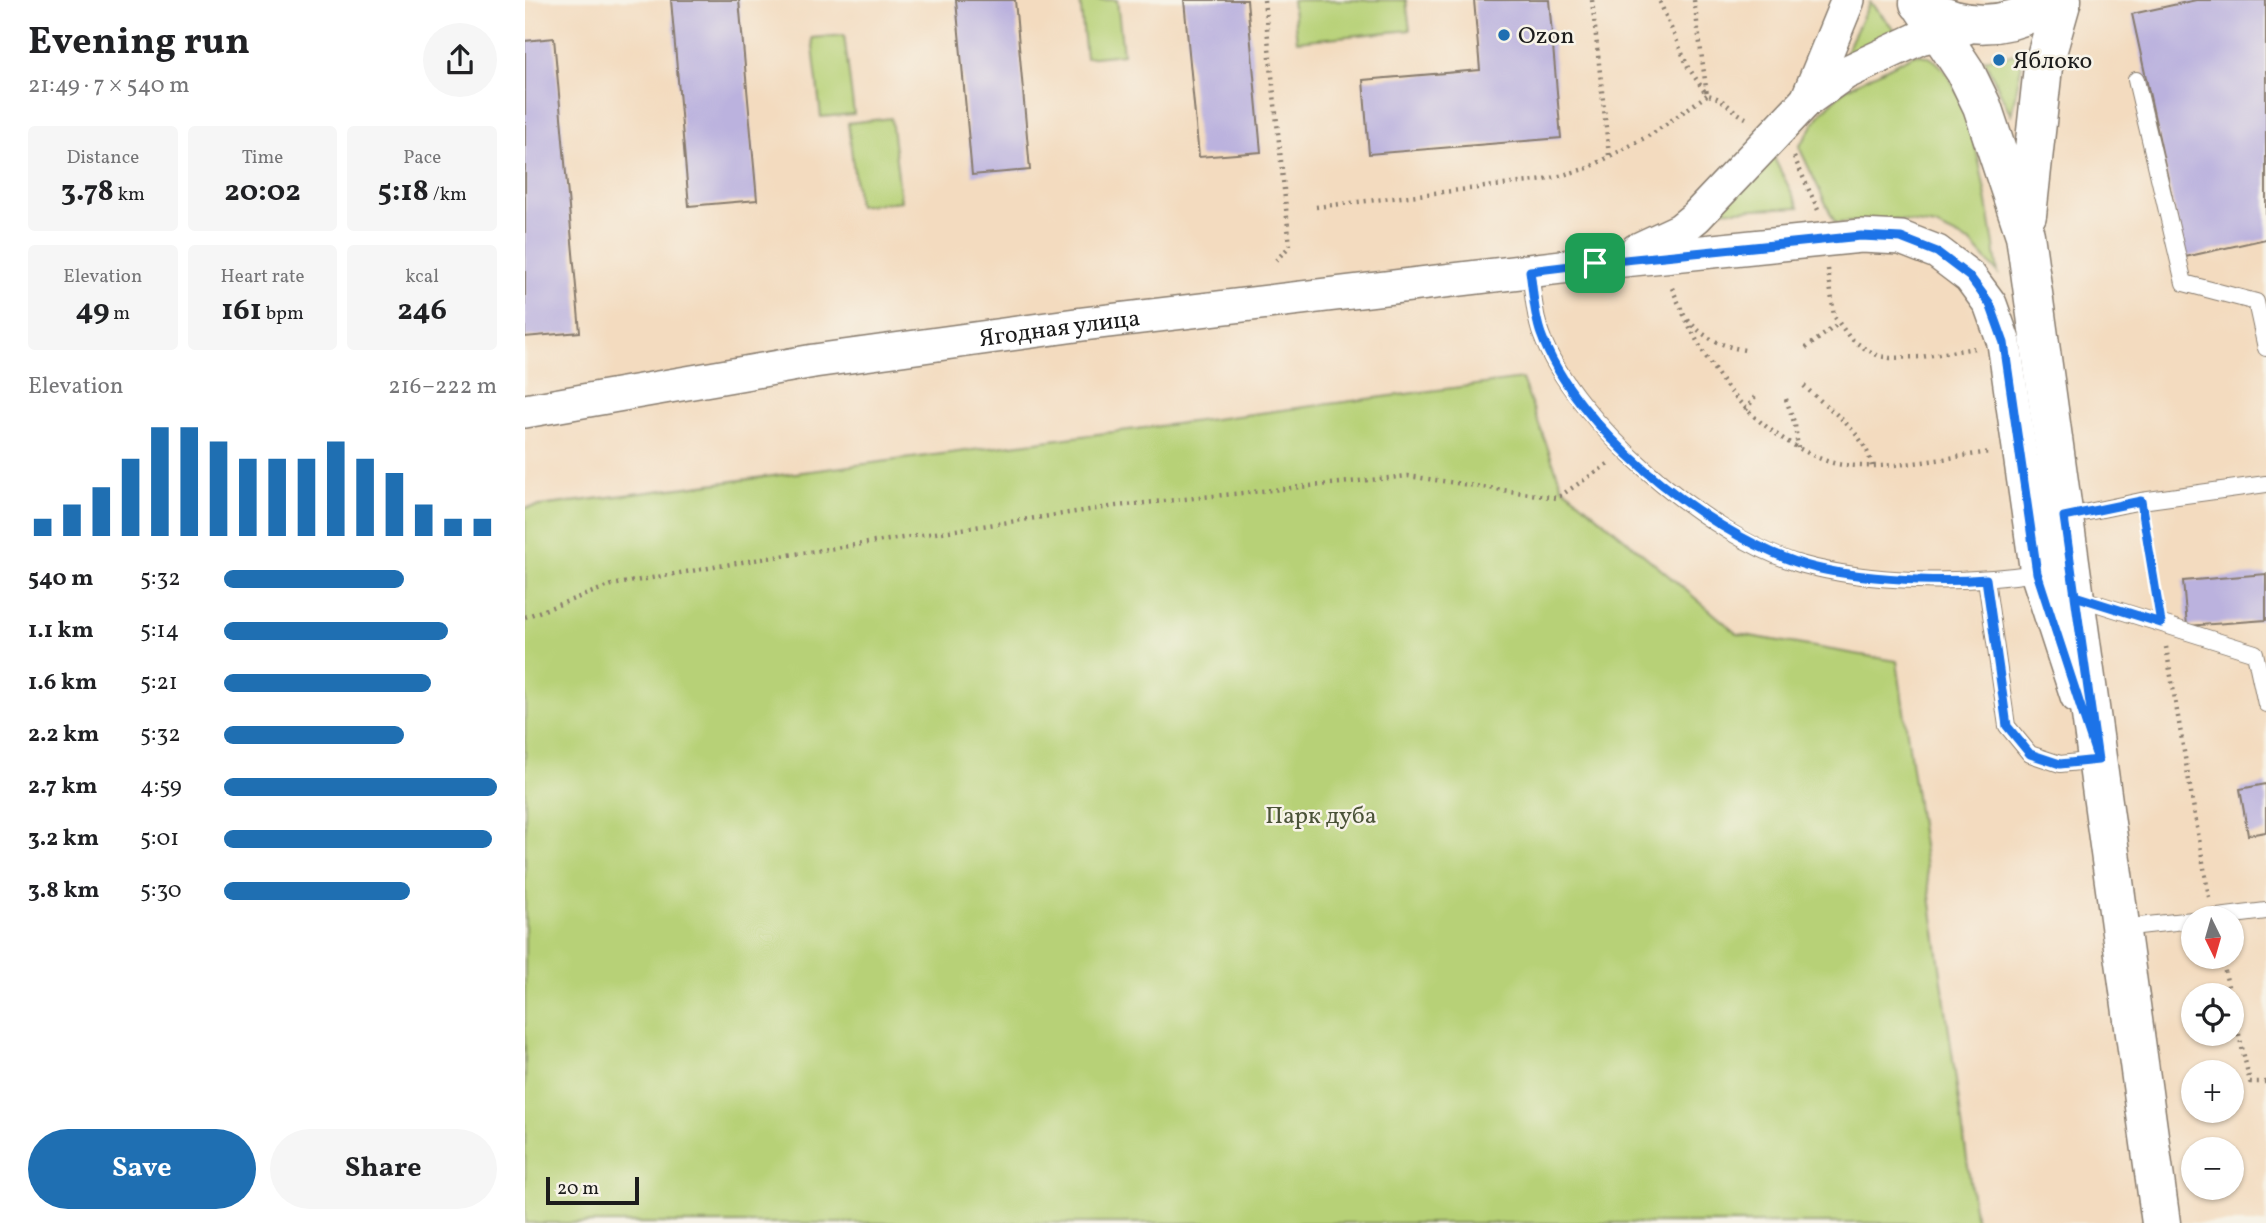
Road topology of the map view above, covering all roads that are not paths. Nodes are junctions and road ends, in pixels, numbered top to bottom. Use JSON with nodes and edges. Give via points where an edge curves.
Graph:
{"nodes":[{"id":1,"x":1848,"y":0,"type":"edge"},
{"id":2,"x":2051,"y":0,"type":"edge"},
{"id":3,"x":2062,"y":0,"type":"edge"},
{"id":4,"x":1926,"y":14,"type":"edge"},
{"id":5,"x":2136,"y":80,"type":"dead end"},
{"id":6,"x":1807,"y":100,"type":"junction"},
{"id":7,"x":2025,"y":235,"type":"junction"},
{"id":8,"x":1595,"y":263,"type":"junction"},
{"id":9,"x":1530,"y":271,"type":"junction"},
{"id":10,"x":2266,"y":348,"type":"edge"},
{"id":11,"x":525,"y":411,"type":"edge"},
{"id":12,"x":2266,"y":484,"type":"edge"},
{"id":13,"x":2064,"y":517,"type":"junction"},
{"id":14,"x":2037,"y":573,"type":"junction"},
{"id":15,"x":1986,"y":579,"type":"junction"},
{"id":16,"x":2075,"y":596,"type":"junction"},
{"id":17,"x":2266,"y":704,"type":"edge"},
{"id":18,"x":2098,"y":760,"type":"junction"},
{"id":19,"x":2266,"y":911,"type":"edge"},
{"id":20,"x":2244,"y":914,"type":"edge"},
{"id":21,"x":2181,"y":921,"type":"edge"},
{"id":22,"x":2121,"y":928,"type":"junction"},
{"id":23,"x":2161,"y":1223,"type":"edge"}],
"edges":[{"from":1,"to":6,"type":"street"},
{"from":2,"to":4,"type":"main road","via":[[2013,20],[1977,24]]},
{"from":3,"to":7,"type":"main road","via":[[2041,78]]},
{"from":4,"to":6,"type":"street","via":[[1920,38],[1845,73]]},
{"from":4,"to":7,"type":"main road","via":[[1965,71],[1982,106]]},
{"from":5,"to":10,"type":"lane","via":[[2184,283],[2256,302]]},
{"from":6,"to":8,"type":"street","via":[[1680,230]]},
{"from":7,"to":13,"type":"main road"},
{"from":8,"to":9,"type":"street","name":"Ягодная улица"},
{"from":8,"to":14,"type":"street","via":[[1861,236],[1901,238],[1937,252],[1970,277],[1990,304],[2004,343]]},
{"from":9,"to":11,"type":"street","name":"Ягодная улица","via":[[814,361]]},
{"from":9,"to":15,"type":"lane","via":[[1541,333],[1563,379],[1603,430],[1649,473],[1715,523],[1799,563],[1863,575]]},
{"from":12,"to":13,"type":"lane"},
{"from":13,"to":16,"type":"main road"},
{"from":14,"to":15,"type":"lane"},
{"from":14,"to":18,"type":"street"},
{"from":15,"to":18,"type":"lane","via":[[2007,726],[2030,754],[2060,764]]},
{"from":16,"to":17,"type":"lane","via":[[2255,653]]},
{"from":16,"to":18,"type":"main road"},
{"from":18,"to":22,"type":"main road"},
{"from":19,"to":20,"type":"lane"},
{"from":21,"to":22,"type":"lane"},
{"from":22,"to":23,"type":"main road"}]}
